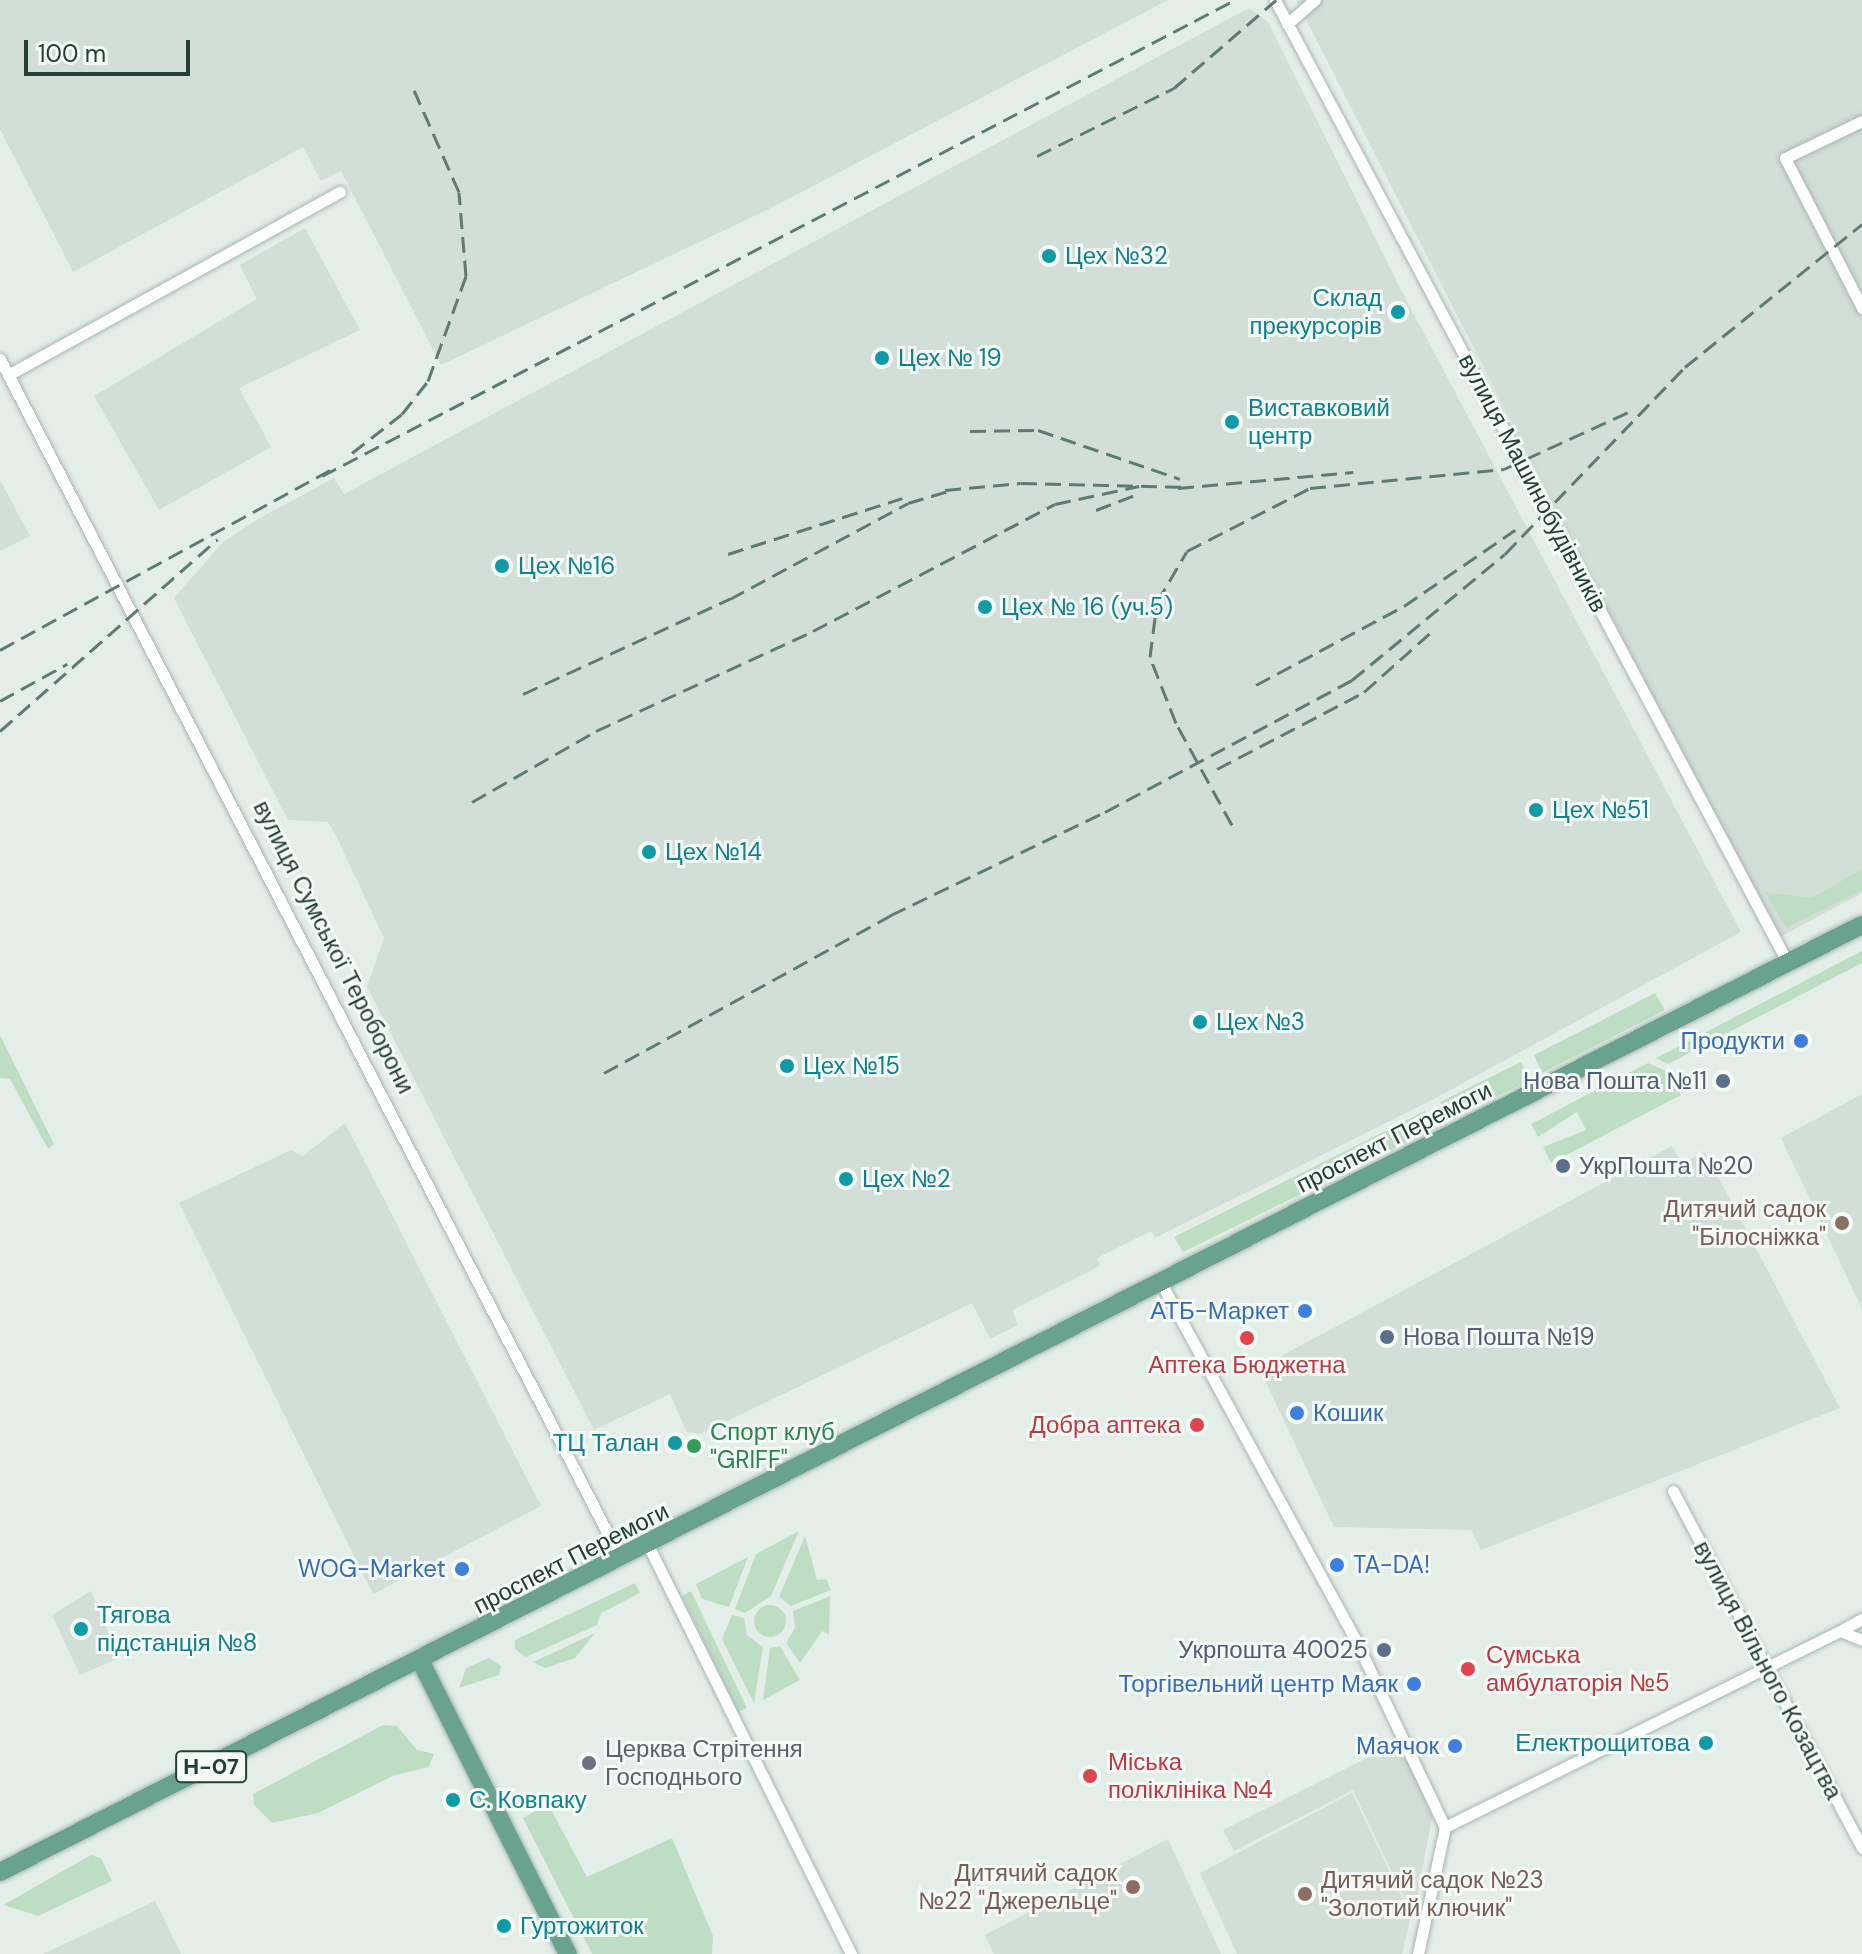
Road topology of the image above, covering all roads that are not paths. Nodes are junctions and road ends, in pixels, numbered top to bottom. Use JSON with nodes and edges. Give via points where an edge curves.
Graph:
{"nodes":[{"id":1,"x":1275,"y":0,"type":"edge"},
{"id":2,"x":1315,"y":0,"type":"edge"},
{"id":3,"x":1287,"y":24,"type":"junction"},
{"id":4,"x":1862,"y":121,"type":"edge"},
{"id":5,"x":340,"y":192,"type":"dead end"},
{"id":6,"x":1862,"y":308,"type":"edge"},
{"id":7,"x":0,"y":359,"type":"edge"},
{"id":8,"x":8,"y":375,"type":"junction"},
{"id":9,"x":1862,"y":925,"type":"edge"},
{"id":10,"x":1789,"y":966,"type":"junction"},
{"id":11,"x":1161,"y":1283,"type":"junction"},
{"id":12,"x":1673,"y":1491,"type":"dead end"},
{"id":13,"x":648,"y":1545,"type":"junction"},
{"id":14,"x":621,"y":1559,"type":"junction"},
{"id":15,"x":1862,"y":1619,"type":"edge"},
{"id":16,"x":1840,"y":1631,"type":"junction"},
{"id":17,"x":1862,"y":1640,"type":"edge"},
{"id":18,"x":421,"y":1662,"type":"junction"},
{"id":19,"x":1767,"y":1667,"type":"junction"},
{"id":20,"x":1445,"y":1827,"type":"junction"},
{"id":21,"x":1862,"y":1848,"type":"edge"},
{"id":22,"x":0,"y":1872,"type":"edge"},
{"id":23,"x":568,"y":1954,"type":"edge"},
{"id":24,"x":851,"y":1954,"type":"edge"},
{"id":25,"x":1418,"y":1954,"type":"edge"}],
"edges":[{"from":1,"to":3,"type":"street","name":"вулиця Машинобудівників"},
{"from":2,"to":3,"type":"street"},
{"from":3,"to":10,"type":"street","name":"вулиця Машинобудівників"},
{"from":4,"to":6,"type":"street","via":[[1785,158]]},
{"from":5,"to":8,"type":"street"},
{"from":7,"to":8,"type":"street","name":"вулиця Сумської Тероборони"},
{"from":8,"to":14,"type":"street","name":"вулиця Сумської Тероборони"},
{"from":9,"to":10,"type":"main road","name":"проспект Перемоги"},
{"from":10,"to":11,"type":"main road","name":"проспект Перемоги"},
{"from":11,"to":13,"type":"main road","name":"проспект Перемоги"},
{"from":11,"to":20,"type":"street","via":[[1358,1645]]},
{"from":12,"to":19,"type":"street","name":"вулиця Вільного Козацтва"},
{"from":13,"to":14,"type":"main road","name":"проспект Перемоги"},
{"from":13,"to":24,"type":"street"},
{"from":14,"to":18,"type":"main road","name":"проспект Перемоги"},
{"from":15,"to":16,"type":"street"},
{"from":16,"to":17,"type":"street"},
{"from":16,"to":19,"type":"street"},
{"from":18,"to":22,"type":"main road","name":"проспект Перемоги","number":"Н-07"},
{"from":18,"to":23,"type":"main road"},
{"from":19,"to":20,"type":"street"},
{"from":19,"to":21,"type":"street","name":"вулиця Вільного Козацтва"},
{"from":20,"to":25,"type":"street"}]}
